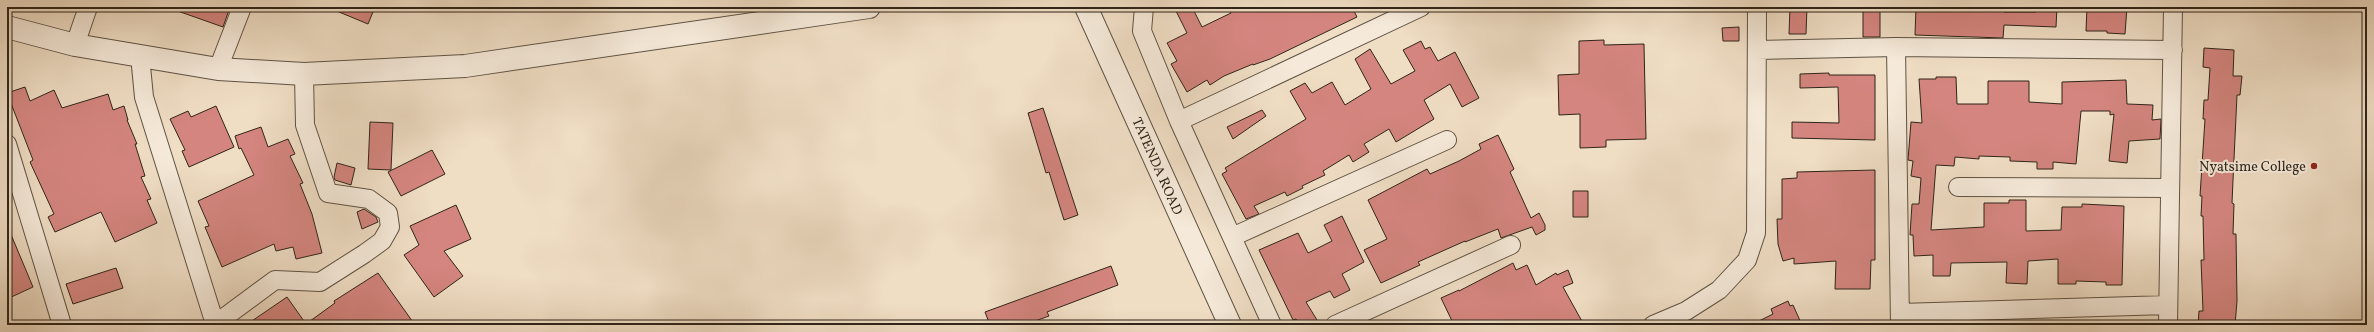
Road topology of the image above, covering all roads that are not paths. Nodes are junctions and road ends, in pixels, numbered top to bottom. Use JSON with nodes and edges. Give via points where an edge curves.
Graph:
{"nodes":[{"id":1,"x":88,"y":7,"type":"edge"},
{"id":2,"x":242,"y":7,"type":"edge"},
{"id":3,"x":869,"y":7,"type":"edge"},
{"id":4,"x":1086,"y":7,"type":"edge"},
{"id":5,"x":1144,"y":7,"type":"edge"},
{"id":6,"x":1421,"y":7,"type":"edge"},
{"id":7,"x":1757,"y":7,"type":"edge"},
{"id":8,"x":2173,"y":7,"type":"edge"},
{"id":9,"x":7,"y":26,"type":"edge"},
{"id":10,"x":75,"y":45,"type":"junction"},
{"id":11,"x":1896,"y":48,"type":"junction"},
{"id":12,"x":1757,"y":50,"type":"junction"},
{"id":13,"x":2173,"y":50,"type":"junction"},
{"id":14,"x":140,"y":56,"type":"junction"},
{"id":15,"x":218,"y":69,"type":"junction"},
{"id":16,"x":304,"y":74,"type":"junction"},
{"id":17,"x":1179,"y":121,"type":"junction"},
{"id":18,"x":1447,"y":140,"type":"dead end"},
{"id":19,"x":7,"y":144,"type":"edge"},
{"id":20,"x":1958,"y":187,"type":"dead end"},
{"id":21,"x":2170,"y":188,"type":"junction"},
{"id":22,"x":1232,"y":237,"type":"junction"},
{"id":23,"x":1511,"y":245,"type":"dead end"},
{"id":24,"x":2168,"y":305,"type":"junction"},
{"id":25,"x":1900,"y":319,"type":"edge"},
{"id":26,"x":62,"y":325,"type":"edge"},
{"id":27,"x":214,"y":325,"type":"edge"},
{"id":28,"x":1230,"y":325,"type":"edge"},
{"id":29,"x":1272,"y":325,"type":"edge"},
{"id":30,"x":1335,"y":325,"type":"edge"},
{"id":31,"x":1653,"y":325,"type":"edge"},
{"id":32,"x":2168,"y":325,"type":"edge"}],
"edges":[{"from":1,"to":10,"type":"street"},
{"from":2,"to":15,"type":"street"},
{"from":3,"to":16,"type":"street","via":[[465,66]]},
{"from":4,"to":28,"type":"street","name":"TATENDA ROAD"},
{"from":5,"to":17,"type":"street","via":[[1142,31]]},
{"from":6,"to":17,"type":"street"},
{"from":7,"to":12,"type":"street"},
{"from":8,"to":13,"type":"street"},
{"from":9,"to":10,"type":"street"},
{"from":10,"to":14,"type":"street"},
{"from":11,"to":12,"type":"street"},
{"from":11,"to":13,"type":"street"},
{"from":11,"to":25,"type":"street"},
{"from":12,"to":31,"type":"street","via":[[1756,233],[1747,260],[1720,290],[1686,311]]},
{"from":13,"to":21,"type":"street"},
{"from":14,"to":15,"type":"street"},
{"from":14,"to":27,"type":"street","via":[[144,97]]},
{"from":15,"to":16,"type":"street"},
{"from":16,"to":27,"type":"street","via":[[305,125],[328,193],[370,199],[388,213],[390,227],[382,241],[320,282],[275,280]]},
{"from":17,"to":22,"type":"street"},
{"from":18,"to":22,"type":"street"},
{"from":19,"to":26,"type":"street"},
{"from":20,"to":21,"type":"street"},
{"from":21,"to":24,"type":"street"},
{"from":22,"to":29,"type":"street"},
{"from":23,"to":30,"type":"street"},
{"from":24,"to":25,"type":"street"},
{"from":24,"to":32,"type":"street"}]}
